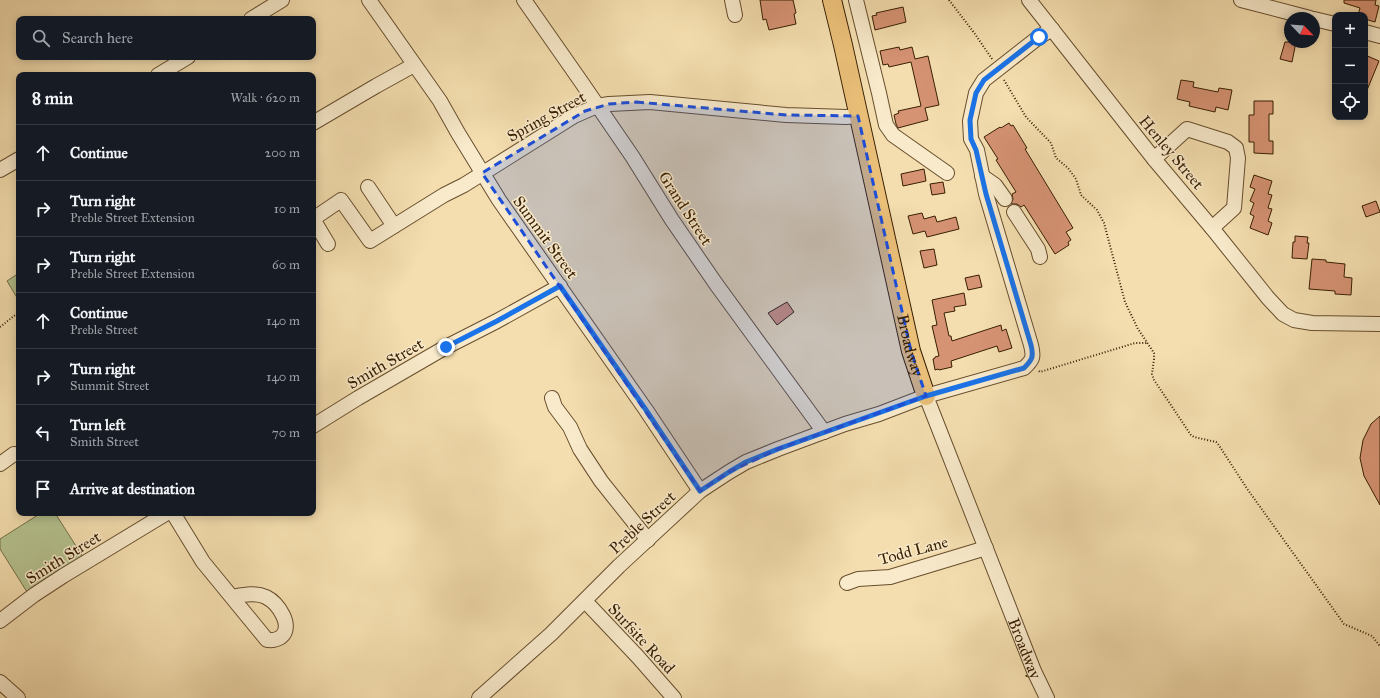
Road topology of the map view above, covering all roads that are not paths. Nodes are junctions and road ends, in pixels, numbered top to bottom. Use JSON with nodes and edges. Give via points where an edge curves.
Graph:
{"nodes":[{"id":1,"x":282,"y":0,"type":"edge"},
{"id":2,"x":369,"y":0,"type":"edge"},
{"id":3,"x":524,"y":0,"type":"edge"},
{"id":4,"x":732,"y":0,"type":"edge"},
{"id":5,"x":832,"y":0,"type":"edge"},
{"id":6,"x":856,"y":0,"type":"edge"},
{"id":7,"x":1028,"y":0,"type":"edge"},
{"id":8,"x":1241,"y":0,"type":"edge"},
{"id":9,"x":1287,"y":12,"type":"edge"},
{"id":10,"x":735,"y":14,"type":"dead end"},
{"id":11,"x":256,"y":16,"type":"edge"},
{"id":12,"x":1320,"y":20,"type":"edge"},
{"id":13,"x":1332,"y":23,"type":"edge"},
{"id":14,"x":1052,"y":29,"type":"junction"},
{"id":15,"x":1368,"y":33,"type":"edge"},
{"id":16,"x":1380,"y":36,"type":"edge"},
{"id":17,"x":866,"y":42,"type":"junction"},
{"id":18,"x":843,"y":45,"type":"junction"},
{"id":19,"x":183,"y":60,"type":"edge"},
{"id":20,"x":414,"y":65,"type":"junction"},
{"id":21,"x":163,"y":72,"type":"edge"},
{"id":22,"x":597,"y":106,"type":"junction"},
{"id":23,"x":858,"y":116,"type":"junction"},
{"id":24,"x":316,"y":121,"type":"edge"},
{"id":25,"x":1154,"y":159,"type":"junction"},
{"id":26,"x":16,"y":165,"type":"edge"},
{"id":27,"x":0,"y":170,"type":"edge"},
{"id":28,"x":482,"y":173,"type":"junction"},
{"id":29,"x":947,"y":173,"type":"dead end"},
{"id":30,"x":982,"y":176,"type":"junction"},
{"id":31,"x":368,"y":187,"type":"dead end"},
{"id":32,"x":1005,"y":199,"type":"dead end"},
{"id":33,"x":1014,"y":212,"type":"dead end"},
{"id":34,"x":316,"y":217,"type":"edge"},
{"id":35,"x":316,"y":224,"type":"edge"},
{"id":36,"x":394,"y":226,"type":"junction"},
{"id":37,"x":1212,"y":228,"type":"junction"},
{"id":38,"x":328,"y":244,"type":"dead end"},
{"id":39,"x":1040,"y":257,"type":"dead end"},
{"id":40,"x":560,"y":286,"type":"junction"},
{"id":41,"x":1380,"y":324,"type":"edge"},
{"id":42,"x":926,"y":396,"type":"junction"},
{"id":43,"x":552,"y":398,"type":"dead end"},
{"id":44,"x":316,"y":424,"type":"edge"},
{"id":45,"x":824,"y":432,"type":"junction"},
{"id":46,"x":14,"y":454,"type":"dead end"},
{"id":47,"x":0,"y":464,"type":"edge"},
{"id":48,"x":700,"y":491,"type":"junction"},
{"id":49,"x":161,"y":516,"type":"edge"},
{"id":50,"x":174,"y":516,"type":"edge"},
{"id":51,"x":648,"y":540,"type":"junction"},
{"id":52,"x":986,"y":548,"type":"junction"},
{"id":53,"x":847,"y":583,"type":"dead end"},
{"id":54,"x":232,"y":597,"type":"dead end"},
{"id":55,"x":585,"y":601,"type":"junction"},
{"id":56,"x":0,"y":621,"type":"edge"},
{"id":57,"x":0,"y":682,"type":"edge"},
{"id":58,"x":18,"y":698,"type":"edge"},
{"id":59,"x":479,"y":698,"type":"edge"},
{"id":60,"x":674,"y":698,"type":"edge"},
{"id":61,"x":1047,"y":698,"type":"edge"}],
"edges":[{"from":1,"to":11,"type":"street"},
{"from":2,"to":20,"type":"street","name":"Summit Street"},
{"from":3,"to":22,"type":"street","name":"Grand Street"},
{"from":4,"to":10,"type":"street"},
{"from":5,"to":18,"type":"main road","name":"Broadway"},
{"from":6,"to":17,"type":"street"},
{"from":7,"to":14,"type":"street","name":"Henley Street"},
{"from":8,"to":9,"type":"street"},
{"from":12,"to":13,"type":"street"},
{"from":14,"to":25,"type":"street","name":"Henley Street"},
{"from":14,"to":30,"type":"street","via":[[984,80],[976,93],[970,120],[971,139]]},
{"from":15,"to":16,"type":"street"},
{"from":17,"to":18,"type":"street"},
{"from":17,"to":29,"type":"street","via":[[886,125],[893,136]]},
{"from":18,"to":23,"type":"main road","name":"Broadway"},
{"from":19,"to":21,"type":"street"},
{"from":20,"to":24,"type":"street"},
{"from":20,"to":28,"type":"street","name":"Summit Street","via":[[440,101]]},
{"from":22,"to":23,"type":"street","name":"Spring Street","via":[[650,102],[786,115]]},
{"from":22,"to":28,"type":"street","name":"Spring Street","via":[[574,116]]},
{"from":22,"to":45,"type":"street","name":"Grand Street","via":[[716,284]]},
{"from":23,"to":42,"type":"main road","name":"Broadway","via":[[911,351]]},
{"from":25,"to":37,"type":"street","name":"Henley Street"},
{"from":25,"to":37,"type":"street","via":[[1186,129],[1228,142],[1236,148],[1238,158],[1234,208]]},
{"from":26,"to":27,"type":"street"},
{"from":28,"to":36,"type":"street","name":"Spring Street"},
{"from":28,"to":40,"type":"street","name":"Summit Street"},
{"from":30,"to":32,"type":"street","via":[[995,185]]},
{"from":30,"to":42,"type":"street","name":"Preble Street","via":[[1033,356],[1024,368]]},
{"from":31,"to":36,"type":"street"},
{"from":33,"to":39,"type":"street","via":[[1038,249]]},
{"from":34,"to":36,"type":"street","name":"Spring Street","via":[[341,200],[370,241]]},
{"from":35,"to":38,"type":"street"},
{"from":37,"to":41,"type":"street","name":"Henley Street","via":[[1283,314],[1294,320],[1312,324]]},
{"from":40,"to":44,"type":"street","name":"Smith Street","via":[[446,347]]},
{"from":40,"to":48,"type":"street","name":"Summit Street"},
{"from":42,"to":45,"type":"street","name":"Preble Street"},
{"from":42,"to":52,"type":"street","name":"Broadway"},
{"from":43,"to":51,"type":"street","via":[[601,481]]},
{"from":45,"to":48,"type":"street","name":"Preble Street","via":[[746,462]]},
{"from":46,"to":47,"type":"street"},
{"from":48,"to":51,"type":"street","name":"Preble Street"},
{"from":49,"to":56,"type":"street","name":"Smith Street","via":[[63,576]]},
{"from":50,"to":54,"type":"street","via":[[203,562]]},
{"from":51,"to":55,"type":"street","name":"Preble Street"},
{"from":52,"to":53,"type":"street","name":"Todd Lane","via":[[890,577],[858,579]]},
{"from":52,"to":61,"type":"street","name":"Broadway"},
{"from":55,"to":59,"type":"street","name":"Preble Street"},
{"from":55,"to":60,"type":"street","name":"Surfsite Road"},
{"from":57,"to":58,"type":"street"}]}
